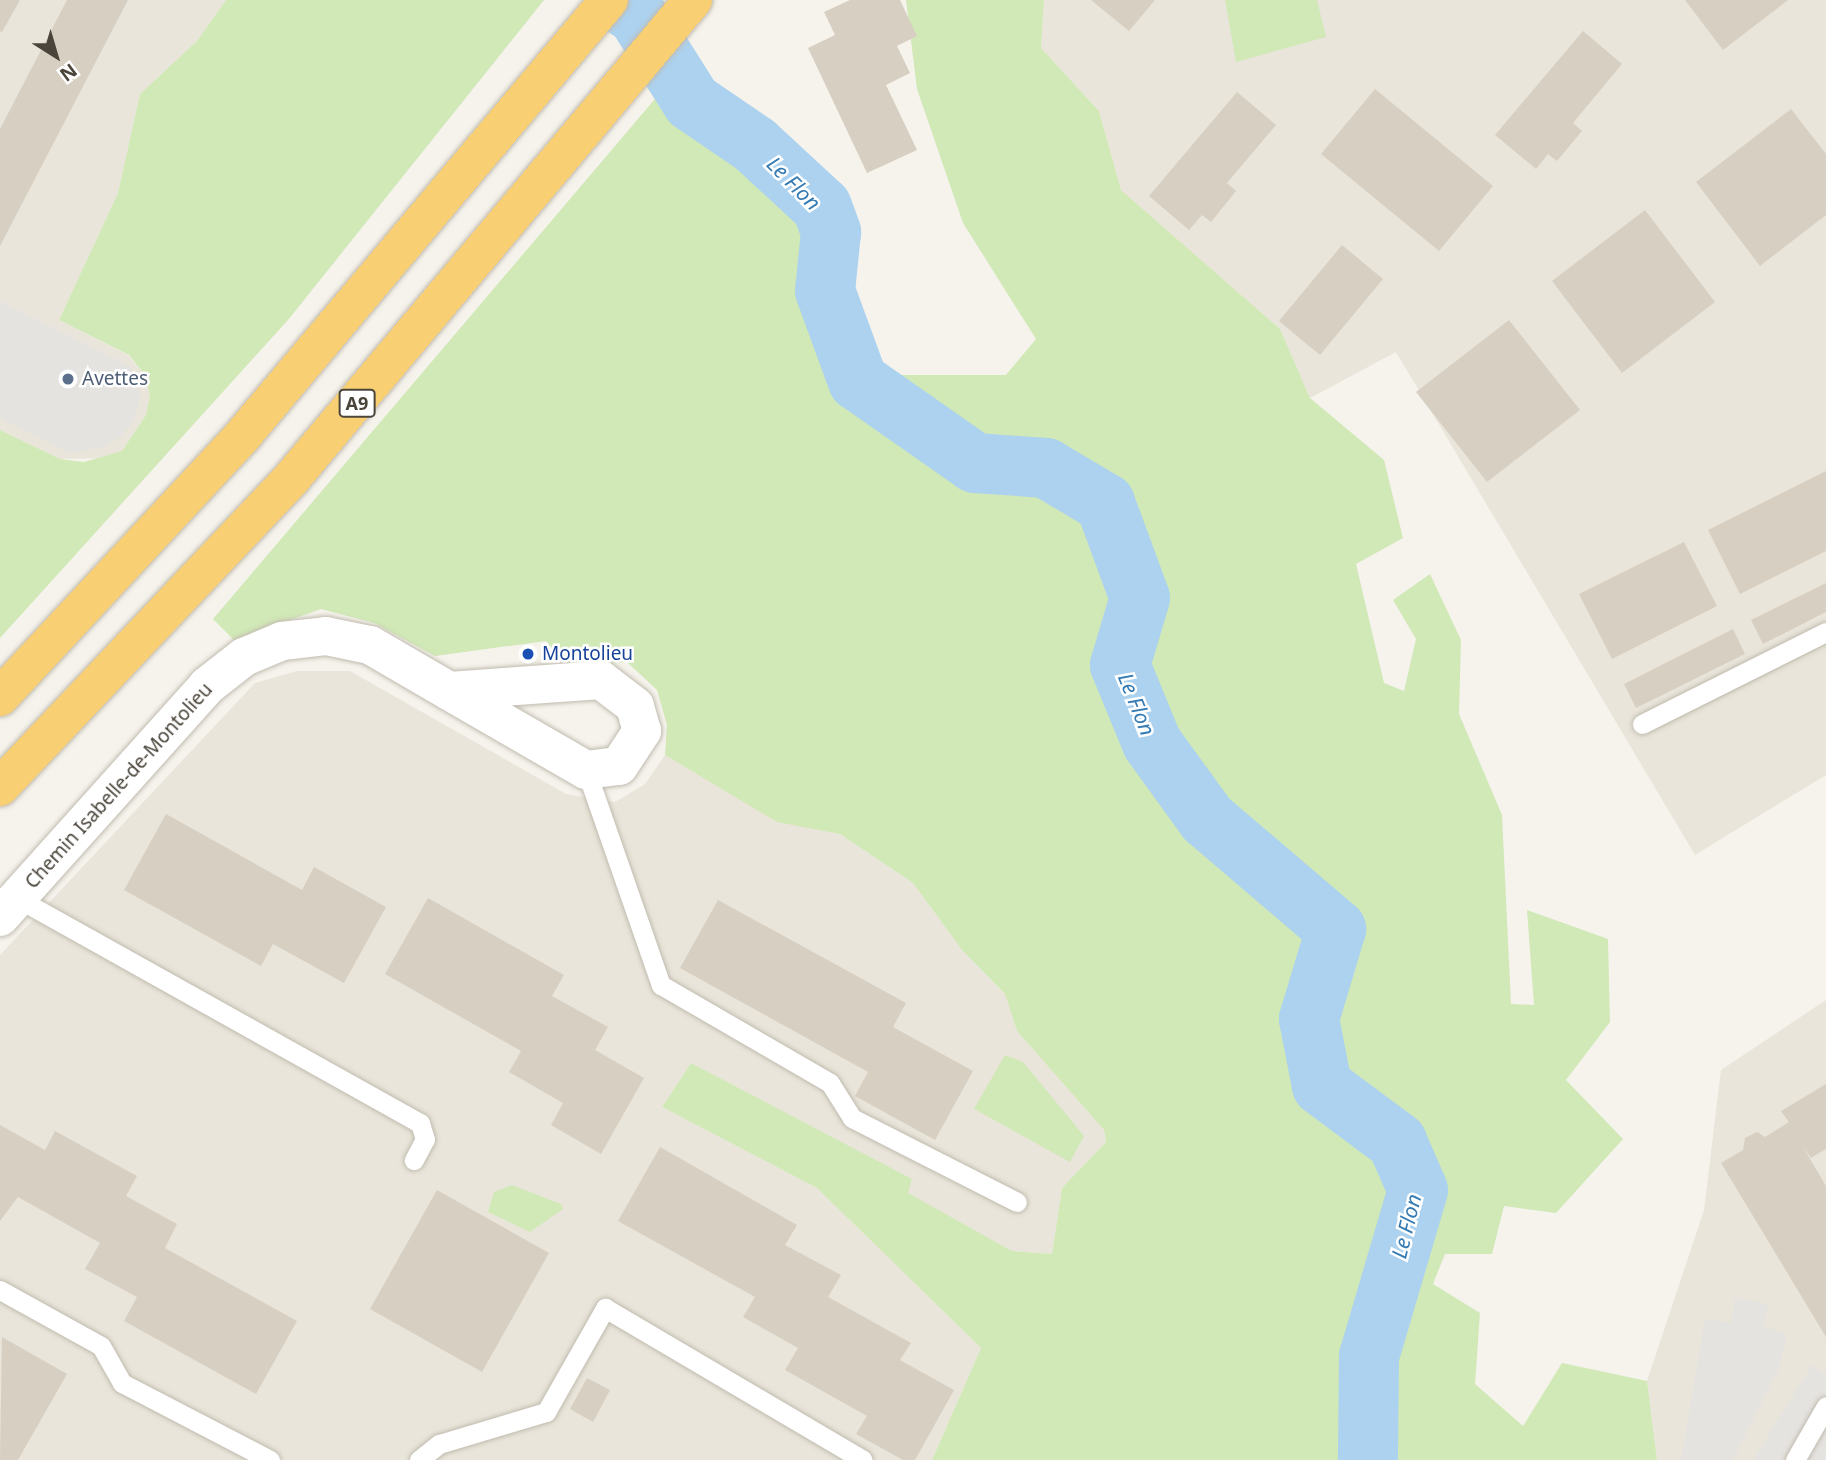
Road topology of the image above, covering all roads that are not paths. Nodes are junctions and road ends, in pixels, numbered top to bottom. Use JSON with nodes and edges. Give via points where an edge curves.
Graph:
{"nodes":[{"id":1,"x":609,"y":0,"type":"edge"},
{"id":2,"x":692,"y":0,"type":"edge"},
{"id":3,"x":1826,"y":632,"type":"edge"},
{"id":4,"x":449,"y":691,"type":"junction"},
{"id":5,"x":0,"y":697,"type":"edge"},
{"id":6,"x":1642,"y":724,"type":"dead end"},
{"id":7,"x":586,"y":770,"type":"junction"},
{"id":8,"x":0,"y":787,"type":"edge"},
{"id":9,"x":9,"y":907,"type":"edge"},
{"id":10,"x":414,"y":1160,"type":"dead end"},
{"id":11,"x":1017,"y":1202,"type":"dead end"},
{"id":12,"x":0,"y":1290,"type":"edge"},
{"id":13,"x":1826,"y":1406,"type":"edge"},
{"id":14,"x":270,"y":1460,"type":"edge"},
{"id":15,"x":419,"y":1460,"type":"edge"},
{"id":16,"x":863,"y":1460,"type":"edge"},
{"id":17,"x":1795,"y":1460,"type":"edge"}],
"edges":[{"from":1,"to":5,"type":"highway","via":[[244,434]]},
{"from":2,"to":8,"type":"highway","number":"A9","via":[[292,478]]},
{"from":3,"to":6,"type":"lane"},
{"from":4,"to":7,"type":"street","name":"Chemin Isabelle-de-Montolieu"},
{"from":4,"to":7,"type":"street","via":[[601,680],[635,706],[642,731],[619,766]]},
{"from":4,"to":9,"type":"street","name":"Chemin Isabelle-de-Montolieu","via":[[370,645],[326,636],[282,641],[244,657],[207,686]]},
{"from":7,"to":11,"type":"lane","via":[[661,985],[830,1083],[852,1118]]},
{"from":9,"to":10,"type":"lane","name":"Chemin Isabelle-de-Montolieu","via":[[420,1123],[425,1139]]},
{"from":12,"to":14,"type":"lane","via":[[101,1346],[122,1383]]},
{"from":13,"to":17,"type":"lane"},
{"from":15,"to":16,"type":"lane","via":[[439,1444],[546,1412],[605,1308]]}]}
